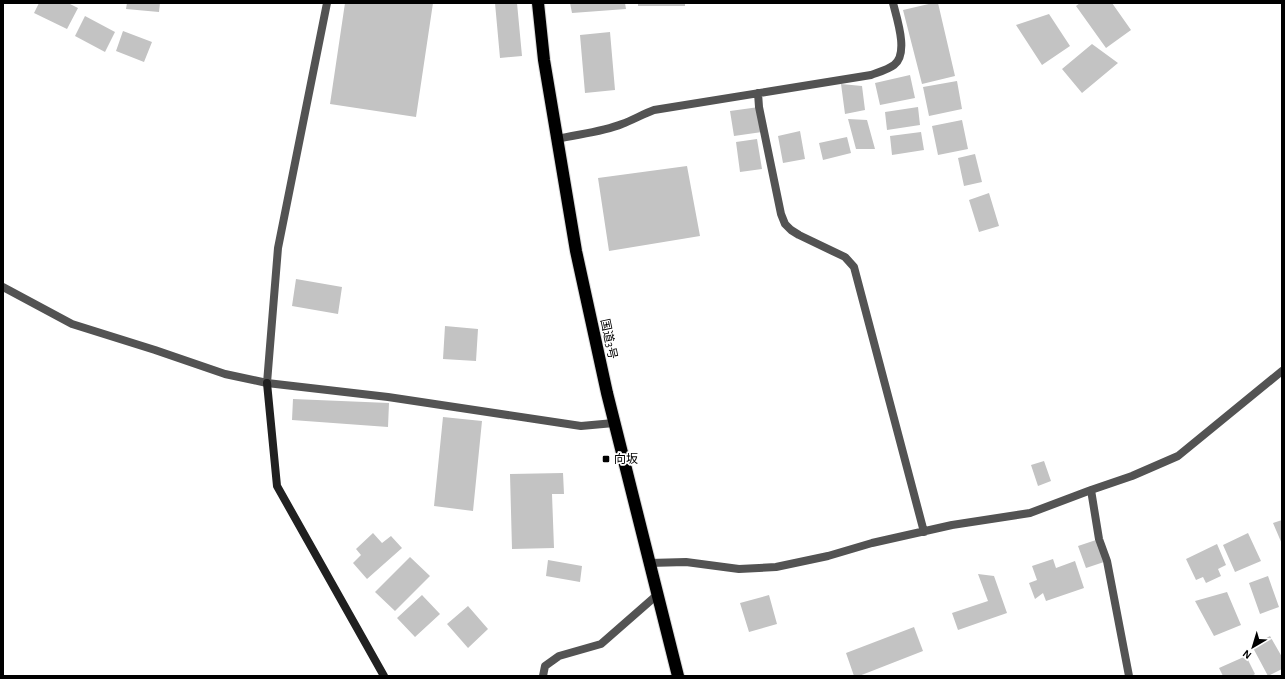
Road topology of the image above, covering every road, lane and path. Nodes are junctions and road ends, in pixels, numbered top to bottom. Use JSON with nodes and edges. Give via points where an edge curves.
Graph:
{"nodes":[{"id":1,"x":327,"y":3,"type":"edge"},
{"id":2,"x":538,"y":3,"type":"edge"},
{"id":3,"x":893,"y":3,"type":"edge"},
{"id":4,"x":758,"y":93,"type":"junction"},
{"id":5,"x":557,"y":138,"type":"junction"},
{"id":6,"x":3,"y":287,"type":"edge"},
{"id":7,"x":1282,"y":372,"type":"edge"},
{"id":8,"x":267,"y":383,"type":"junction"},
{"id":9,"x":614,"y":423,"type":"junction"},
{"id":10,"x":1091,"y":490,"type":"junction"},
{"id":11,"x":924,"y":532,"type":"junction"},
{"id":12,"x":649,"y":563,"type":"junction"},
{"id":13,"x":657,"y":596,"type":"junction"},
{"id":14,"x":384,"y":676,"type":"edge"},
{"id":15,"x":543,"y":676,"type":"edge"},
{"id":16,"x":678,"y":676,"type":"edge"},
{"id":17,"x":1129,"y":676,"type":"edge"}],
"edges":[{"from":1,"to":8,"type":"street","via":[[278,248]]},
{"from":2,"to":5,"type":"highway","name":"国道3号","via":[[544,60]]},
{"from":3,"to":4,"type":"street","via":[[902,46],[901,57],[895,65],[871,75]]},
{"from":4,"to":5,"type":"street","via":[[654,110],[621,124]]},
{"from":4,"to":11,"type":"street","via":[[758,107],[785,224],[799,235],[845,257],[854,267]]},
{"from":5,"to":9,"type":"highway","name":"国道3号","via":[[576,251]]},
{"from":6,"to":8,"type":"street","via":[[72,324],[225,374]]},
{"from":7,"to":10,"type":"street","via":[[1178,456]]},
{"from":8,"to":9,"type":"street","via":[[388,397],[581,426]]},
{"from":8,"to":14,"type":"street","via":[[277,486]]},
{"from":9,"to":12,"type":"highway","name":"国道3号"},
{"from":10,"to":11,"type":"street","via":[[1030,513]]},
{"from":10,"to":17,"type":"street"},
{"from":11,"to":12,"type":"street","via":[[776,567],[739,569],[686,562]]},
{"from":12,"to":13,"type":"highway","name":"国道3号"},
{"from":13,"to":15,"type":"street","via":[[601,644],[559,656],[545,666]]},
{"from":13,"to":16,"type":"highway","name":"国道3号"}]}
